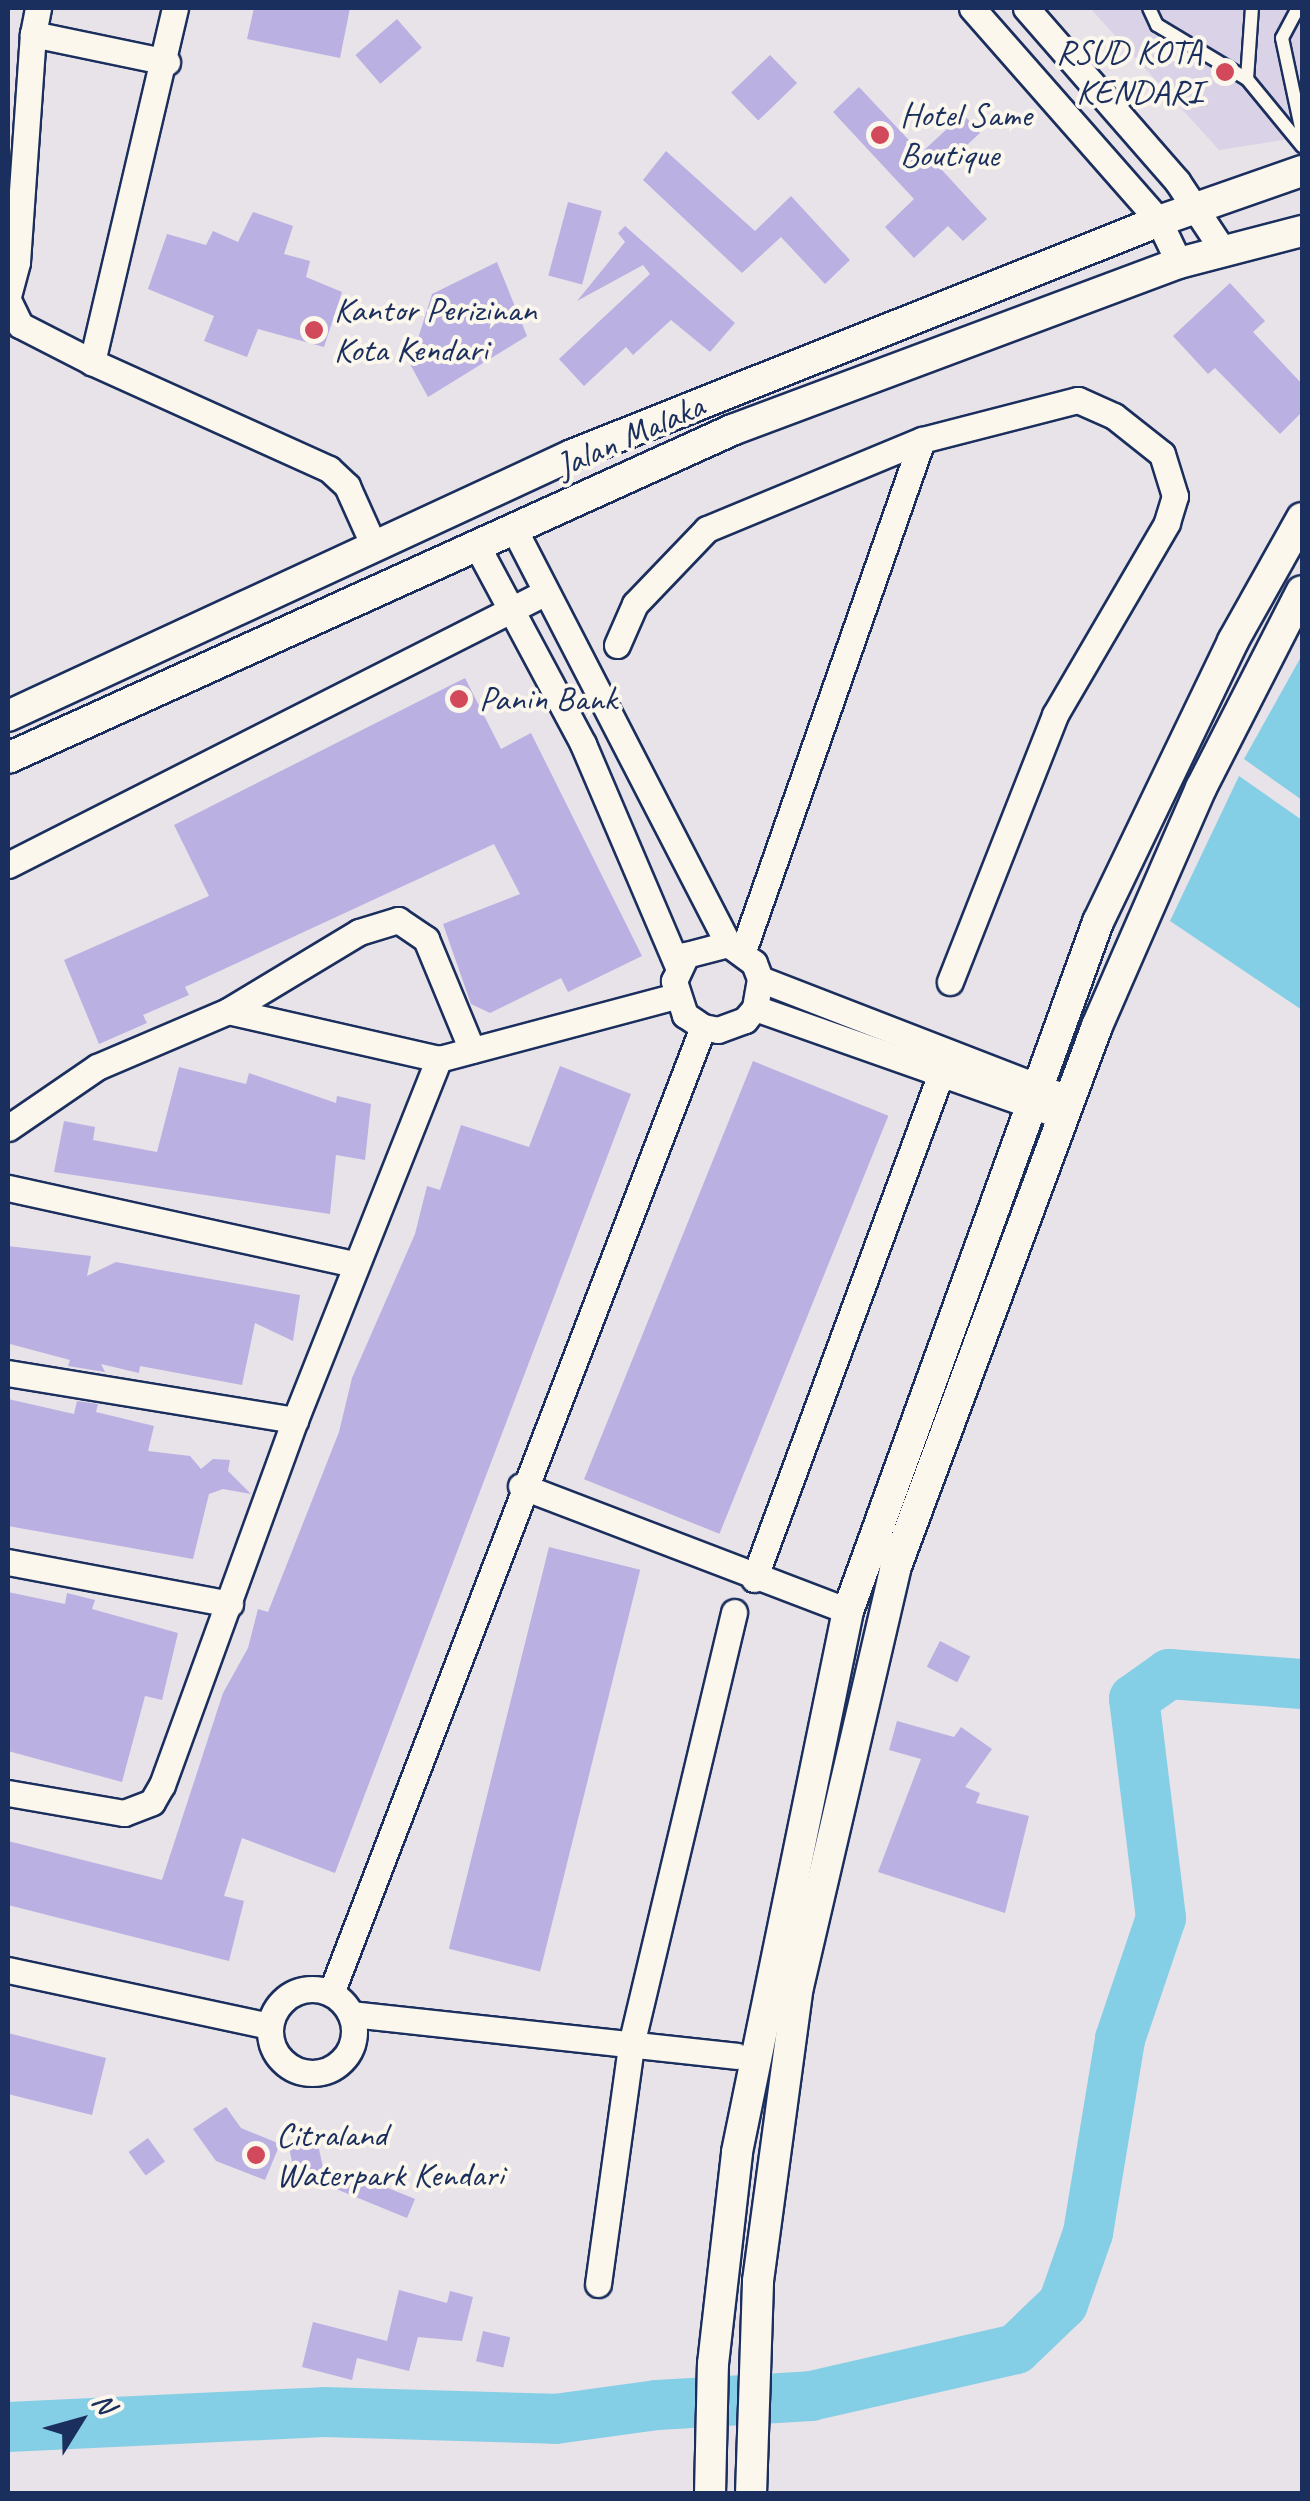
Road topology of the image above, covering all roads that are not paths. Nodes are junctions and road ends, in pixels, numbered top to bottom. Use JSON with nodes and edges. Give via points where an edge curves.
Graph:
{"nodes":[{"id":1,"x":38,"y":8,"type":"edge"},
{"id":2,"x":174,"y":8,"type":"edge"},
{"id":3,"x":972,"y":8,"type":"edge"},
{"id":4,"x":1026,"y":8,"type":"edge"},
{"id":5,"x":1149,"y":8,"type":"edge"},
{"id":6,"x":1252,"y":8,"type":"edge"},
{"id":7,"x":1298,"y":8,"type":"edge"},
{"id":8,"x":33,"y":34,"type":"junction"},
{"id":9,"x":166,"y":62,"type":"junction"},
{"id":10,"x":1247,"y":79,"type":"junction"},
{"id":11,"x":1302,"y":132,"type":"edge"},
{"id":12,"x":1302,"y":146,"type":"edge"},
{"id":13,"x":1302,"y":172,"type":"edge"},
{"id":14,"x":1196,"y":209,"type":"junction"},
{"id":15,"x":1159,"y":221,"type":"junction"},
{"id":16,"x":1302,"y":231,"type":"edge"},
{"id":17,"x":1222,"y":249,"type":"junction"},
{"id":18,"x":1179,"y":262,"type":"junction"},
{"id":19,"x":8,"y":298,"type":"edge"},
{"id":20,"x":92,"y":362,"type":"junction"},
{"id":21,"x":922,"y":440,"type":"junction"},
{"id":22,"x":1302,"y":518,"type":"edge"},
{"id":23,"x":514,"y":529,"type":"junction"},
{"id":24,"x":374,"y":546,"type":"junction"},
{"id":25,"x":483,"y":557,"type":"junction"},
{"id":26,"x":538,"y":575,"type":"junction"},
{"id":27,"x":1302,"y":591,"type":"edge"},
{"id":28,"x":508,"y":602,"type":"junction"},
{"id":29,"x":616,"y":645,"type":"dead end"},
{"id":30,"x":8,"y":716,"type":"edge"},
{"id":31,"x":8,"y":758,"type":"edge"},
{"id":32,"x":664,"y":820,"type":"junction"},
{"id":33,"x":627,"y":841,"type":"junction"},
{"id":34,"x":8,"y":865,"type":"edge"},
{"id":35,"x":736,"y":947,"type":"junction"},
{"id":36,"x":678,"y":967,"type":"junction"},
{"id":37,"x":760,"y":978,"type":"junction"},
{"id":38,"x":950,"y":982,"type":"dead end"},
{"id":39,"x":674,"y":996,"type":"junction"},
{"id":40,"x":755,"y":1008,"type":"junction"},
{"id":41,"x":228,"y":1011,"type":"junction"},
{"id":42,"x":703,"y":1028,"type":"junction"},
{"id":43,"x":472,"y":1050,"type":"junction"},
{"id":44,"x":439,"y":1059,"type":"junction"},
{"id":45,"x":959,"y":1074,"type":"junction"},
{"id":46,"x":1020,"y":1093,"type":"junction"},
{"id":47,"x":1067,"y":1108,"type":"junction"},
{"id":48,"x":8,"y":1128,"type":"edge"},
{"id":49,"x":8,"y":1188,"type":"edge"},
{"id":50,"x":355,"y":1264,"type":"junction"},
{"id":51,"x":8,"y":1373,"type":"edge"},
{"id":52,"x":295,"y":1420,"type":"junction"},
{"id":53,"x":521,"y":1486,"type":"junction"},
{"id":54,"x":8,"y":1562,"type":"edge"},
{"id":55,"x":754,"y":1579,"type":"junction"},
{"id":56,"x":230,"y":1604,"type":"junction"},
{"id":57,"x":848,"y":1611,"type":"junction"},
{"id":58,"x":734,"y":1612,"type":"dead end"},
{"id":59,"x":8,"y":1793,"type":"edge"},
{"id":60,"x":8,"y":1970,"type":"edge"},
{"id":61,"x":331,"y":1992,"type":"junction"},
{"id":62,"x":351,"y":2014,"type":"junction"},
{"id":63,"x":270,"y":2026,"type":"junction"},
{"id":64,"x":631,"y":2045,"type":"junction"},
{"id":65,"x":714,"y":2054,"type":"dead end"},
{"id":66,"x":598,"y":2284,"type":"dead end"},
{"id":67,"x":710,"y":2494,"type":"edge"},
{"id":68,"x":751,"y":2494,"type":"edge"}],
"edges":[{"from":1,"to":8,"type":"street"},
{"from":2,"to":9,"type":"street"},
{"from":3,"to":15,"type":"street"},
{"from":4,"to":14,"type":"street"},
{"from":5,"to":10,"type":"lane","via":[[1158,25]]},
{"from":6,"to":10,"type":"lane"},
{"from":7,"to":11,"type":"lane","via":[[1282,38]]},
{"from":8,"to":9,"type":"street"},
{"from":8,"to":19,"type":"street","via":[[17,262]]},
{"from":9,"to":20,"type":"street"},
{"from":10,"to":12,"type":"lane"},
{"from":13,"to":14,"type":"street","name":"Jalan Malaka"},
{"from":14,"to":15,"type":"street","name":"Jalan Malaka"},
{"from":14,"to":17,"type":"street"},
{"from":15,"to":18,"type":"street"},
{"from":15,"to":24,"type":"street","name":"Jalan Malaka","via":[[713,396]]},
{"from":16,"to":17,"type":"street","name":"Jalan Malaka"},
{"from":17,"to":18,"type":"street","name":"Jalan Malaka"},
{"from":18,"to":23,"type":"street","name":"Jalan Malaka","via":[[748,424]]},
{"from":19,"to":20,"type":"street","via":[[20,325]]},
{"from":20,"to":24,"type":"street","via":[[329,469],[353,498]]},
{"from":21,"to":29,"type":"street","via":[[707,530],[635,604]]},
{"from":21,"to":35,"type":"street"},
{"from":21,"to":38,"type":"street","via":[[1078,400],[1114,416],[1162,454],[1175,496],[1167,522],[1056,715]]},
{"from":22,"to":46,"type":"street","via":[[1133,842]]},
{"from":23,"to":25,"type":"street","name":"Jalan Malaka"},
{"from":23,"to":26,"type":"street"},
{"from":24,"to":30,"type":"street","name":"Jalan Malaka"},
{"from":25,"to":28,"type":"street"},
{"from":25,"to":31,"type":"street","name":"Jalan Malaka"},
{"from":26,"to":28,"type":"street"},
{"from":26,"to":32,"type":"street"},
{"from":27,"to":47,"type":"street","via":[[1184,824]]},
{"from":28,"to":33,"type":"street"},
{"from":28,"to":34,"type":"street"},
{"from":32,"to":33,"type":"street"},
{"from":32,"to":35,"type":"street"},
{"from":33,"to":36,"type":"street"},
{"from":35,"to":36,"type":"street","via":[[699,946]]},
{"from":35,"to":37,"type":"street"},
{"from":36,"to":39,"type":"street"},
{"from":37,"to":40,"type":"street"},
{"from":37,"to":45,"type":"street"},
{"from":39,"to":42,"type":"street"},
{"from":39,"to":43,"type":"street"},
{"from":40,"to":42,"type":"street","via":[[732,1027]]},
{"from":40,"to":45,"type":"street"},
{"from":41,"to":43,"type":"street","via":[[359,932],[398,920],[426,939]]},
{"from":41,"to":44,"type":"street"},
{"from":41,"to":48,"type":"street","via":[[97,1067]]},
{"from":42,"to":53,"type":"street"},
{"from":43,"to":44,"type":"street"},
{"from":44,"to":50,"type":"street"},
{"from":45,"to":46,"type":"street"},
{"from":45,"to":55,"type":"street"},
{"from":46,"to":47,"type":"street"},
{"from":46,"to":57,"type":"street"},
{"from":47,"to":68,"type":"street","via":[[963,1378],[876,1631],[798,1988],[758,2281]]},
{"from":49,"to":50,"type":"street"},
{"from":50,"to":52,"type":"street"},
{"from":51,"to":52,"type":"street"},
{"from":52,"to":56,"type":"street"},
{"from":53,"to":55,"type":"street"},
{"from":53,"to":61,"type":"street"},
{"from":54,"to":56,"type":"street"},
{"from":55,"to":57,"type":"street"},
{"from":56,"to":59,"type":"street","via":[[152,1802],[124,1813]]},
{"from":57,"to":67,"type":"street","via":[[737,2152],[713,2364]]},
{"from":58,"to":64,"type":"street"},
{"from":60,"to":63,"type":"street"},
{"from":61,"to":62,"type":"street"},
{"from":61,"to":63,"type":"street","via":[[299,1990],[274,2010]]},
{"from":62,"to":63,"type":"street","via":[[350,2052],[319,2073],[283,2062]]},
{"from":62,"to":64,"type":"street"},
{"from":64,"to":65,"type":"street"},
{"from":64,"to":66,"type":"street"}]}
